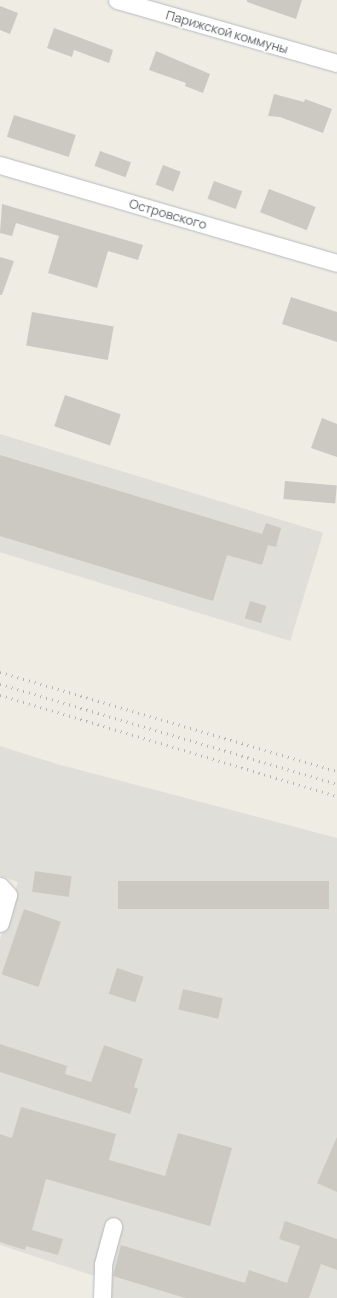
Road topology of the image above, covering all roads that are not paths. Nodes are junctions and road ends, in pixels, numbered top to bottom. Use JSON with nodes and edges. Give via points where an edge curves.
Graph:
{"nodes":[{"id":1,"x":117,"y":0,"type":"edge"},
{"id":2,"x":337,"y":63,"type":"edge"},
{"id":3,"x":0,"y":165,"type":"edge"},
{"id":4,"x":337,"y":263,"type":"edge"},
{"id":5,"x":0,"y":886,"type":"edge"},
{"id":6,"x":0,"y":923,"type":"edge"},
{"id":7,"x":113,"y":1226,"type":"dead end"},
{"id":8,"x":102,"y":1298,"type":"edge"}],
"edges":[{"from":1,"to":2,"type":"street","name":"Парижской коммуны"},
{"from":3,"to":4,"type":"street","name":"Островского"},
{"from":5,"to":6,"type":"street","via":[[8,895]]},
{"from":7,"to":8,"type":"street","via":[[103,1264]]}]}
